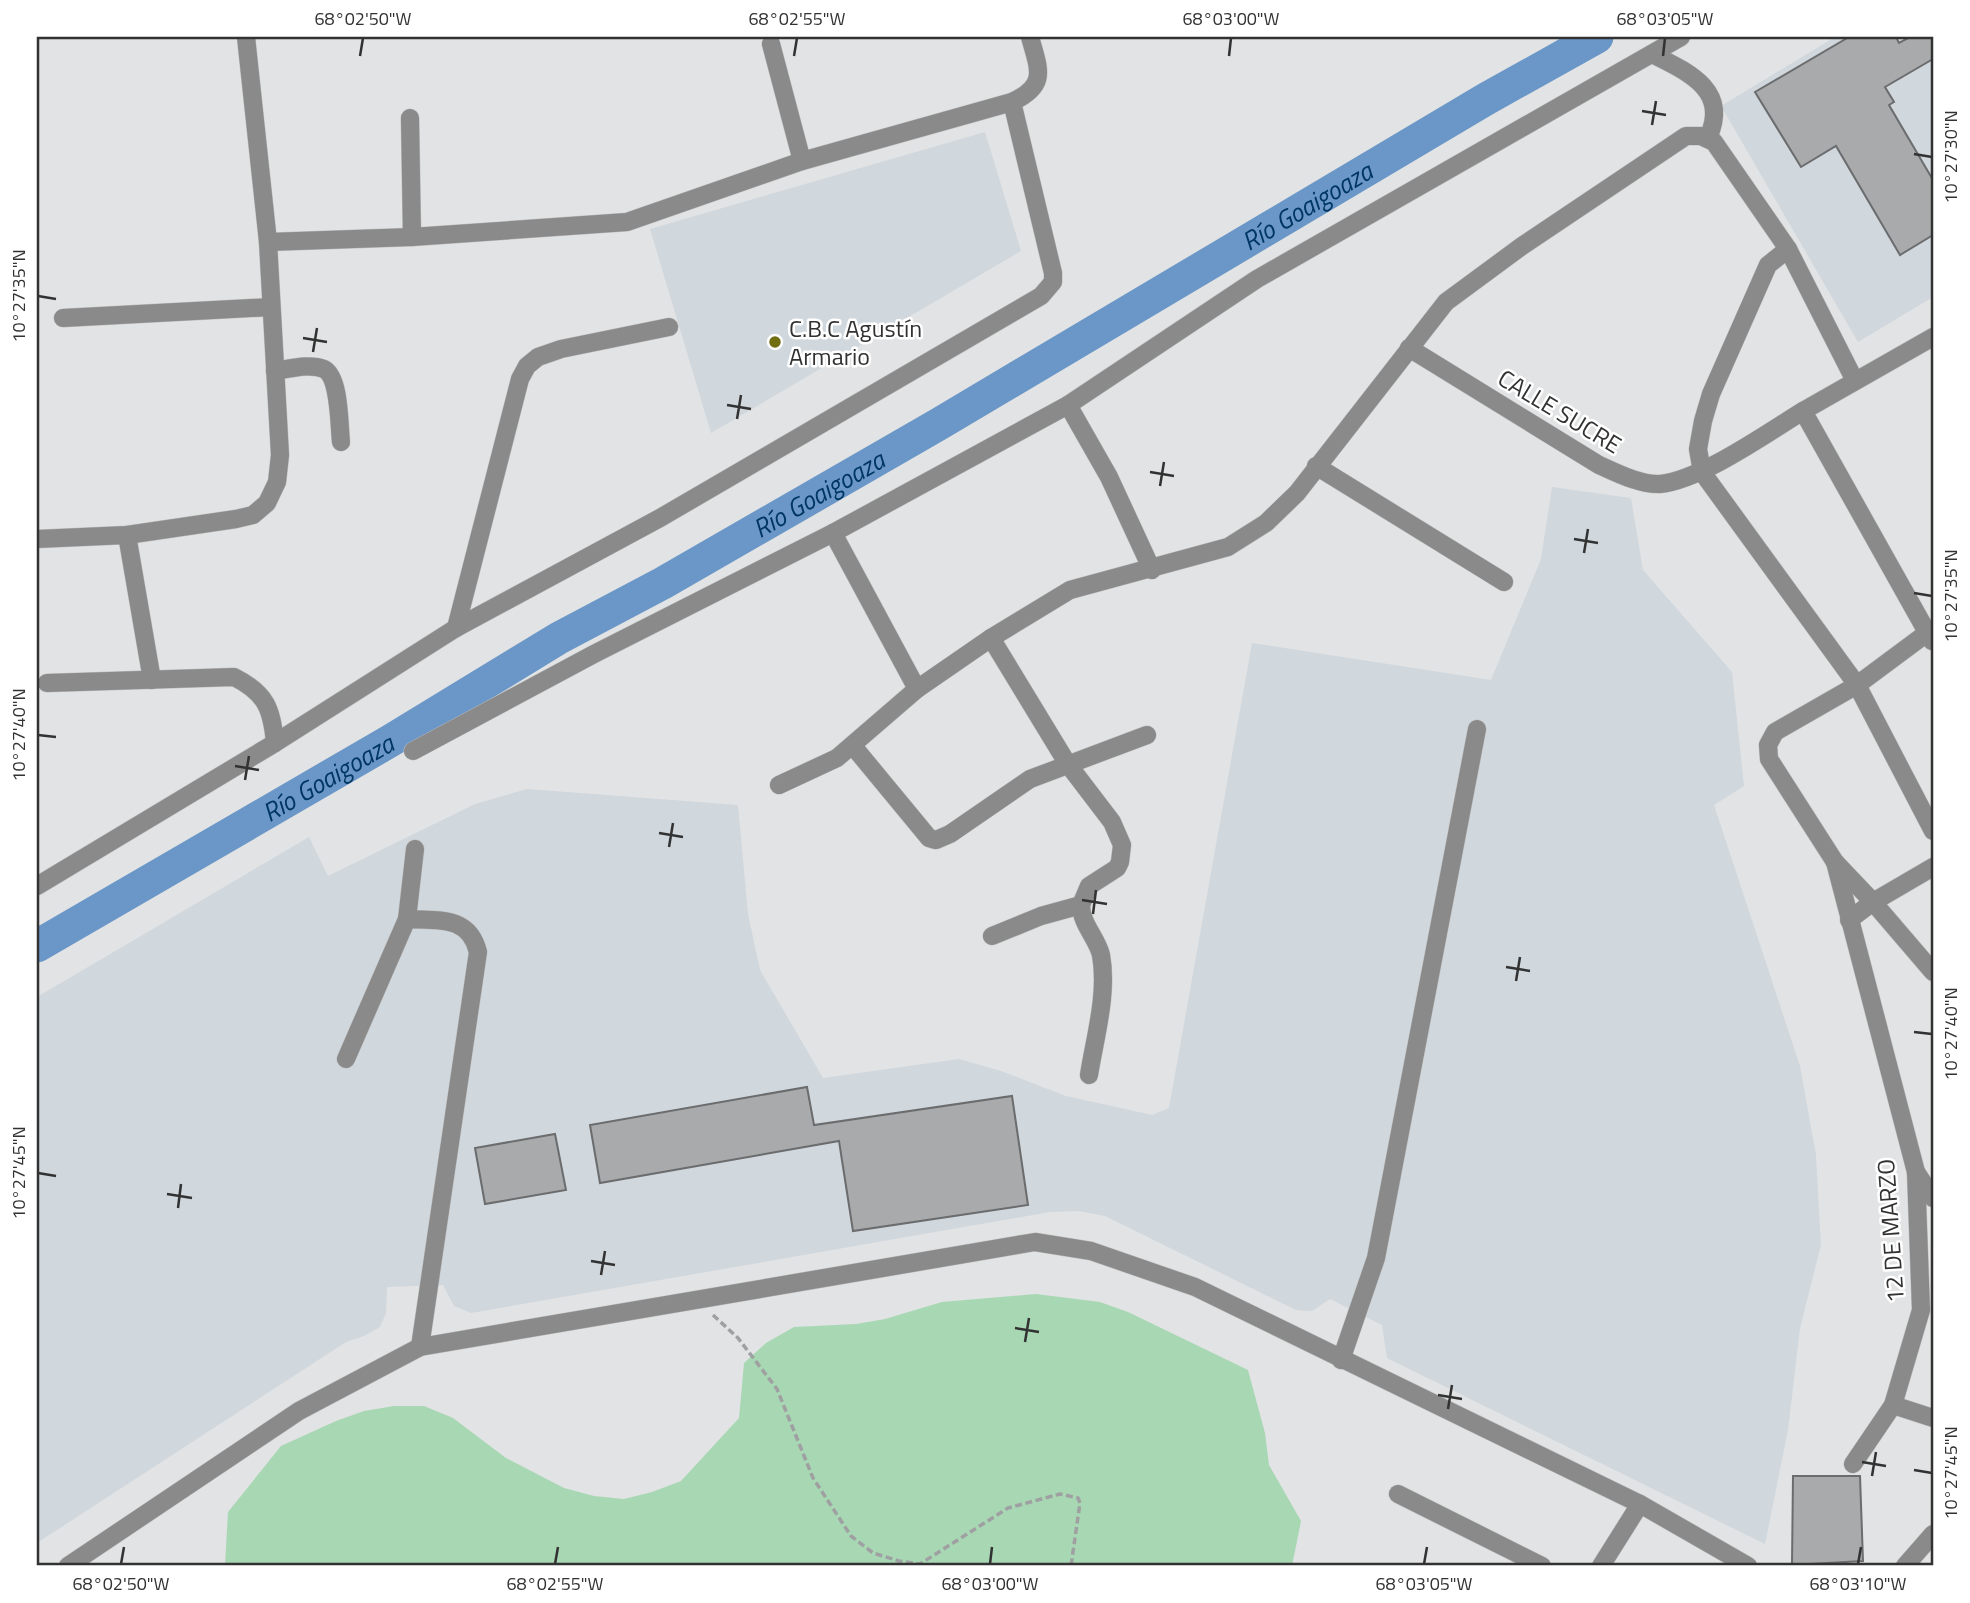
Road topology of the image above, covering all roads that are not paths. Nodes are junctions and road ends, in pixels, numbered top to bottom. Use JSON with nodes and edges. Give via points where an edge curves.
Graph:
{"nodes":[{"id":1,"x":246,"y":37,"type":"edge"},
{"id":2,"x":1030,"y":37,"type":"edge"},
{"id":3,"x":1681,"y":37,"type":"edge"},
{"id":4,"x":771,"y":44,"type":"dead end"},
{"id":5,"x":1652,"y":54,"type":"junction"},
{"id":6,"x":1012,"y":102,"type":"junction"},
{"id":7,"x":410,"y":118,"type":"dead end"},
{"id":8,"x":1708,"y":138,"type":"junction"},
{"id":9,"x":802,"y":161,"type":"junction"},
{"id":10,"x":412,"y":237,"type":"junction"},
{"id":11,"x":268,"y":242,"type":"junction"},
{"id":12,"x":1788,"y":248,"type":"junction"},
{"id":13,"x":271,"y":307,"type":"junction"},
{"id":14,"x":63,"y":318,"type":"dead end"},
{"id":15,"x":669,"y":327,"type":"dead end"},
{"id":16,"x":1933,"y":337,"type":"edge"},
{"id":17,"x":1409,"y":348,"type":"junction"},
{"id":18,"x":275,"y":370,"type":"junction"},
{"id":19,"x":1856,"y":380,"type":"junction"},
{"id":20,"x":1068,"y":405,"type":"junction"},
{"id":21,"x":1803,"y":411,"type":"junction"},
{"id":22,"x":341,"y":442,"type":"dead end"},
{"id":23,"x":1316,"y":466,"type":"junction"},
{"id":24,"x":1702,"y":472,"type":"junction"},
{"id":25,"x":834,"y":533,"type":"junction"},
{"id":26,"x":127,"y":535,"type":"junction"},
{"id":27,"x":37,"y":539,"type":"edge"},
{"id":28,"x":1152,"y":570,"type":"junction"},
{"id":29,"x":1504,"y":582,"type":"dead end"},
{"id":30,"x":456,"y":628,"type":"junction"},
{"id":31,"x":991,"y":638,"type":"junction"},
{"id":32,"x":1930,"y":638,"type":"edge"},
{"id":33,"x":152,"y":680,"type":"junction"},
{"id":34,"x":47,"y":683,"type":"dead end"},
{"id":35,"x":1857,"y":685,"type":"junction"},
{"id":36,"x":917,"y":689,"type":"junction"},
{"id":37,"x":1477,"y":729,"type":"dead end"},
{"id":38,"x":1147,"y":735,"type":"dead end"},
{"id":39,"x":275,"y":743,"type":"junction"},
{"id":40,"x":853,"y":746,"type":"junction"},
{"id":41,"x":413,"y":751,"type":"dead end"},
{"id":42,"x":1067,"y":763,"type":"junction"},
{"id":43,"x":779,"y":785,"type":"dead end"},
{"id":44,"x":1933,"y":831,"type":"edge"},
{"id":45,"x":415,"y":849,"type":"dead end"},
{"id":46,"x":1835,"y":862,"type":"junction"},
{"id":47,"x":1933,"y":867,"type":"edge"},
{"id":48,"x":37,"y":886,"type":"edge"},
{"id":49,"x":1873,"y":902,"type":"junction"},
{"id":50,"x":1081,"y":905,"type":"junction"},
{"id":51,"x":407,"y":919,"type":"junction"},
{"id":52,"x":1849,"y":920,"type":"junction"},
{"id":53,"x":992,"y":936,"type":"dead end"},
{"id":54,"x":1933,"y":972,"type":"edge"},
{"id":55,"x":346,"y":1059,"type":"dead end"},
{"id":56,"x":1089,"y":1075,"type":"dead end"},
{"id":57,"x":1916,"y":1172,"type":"junction"},
{"id":58,"x":1933,"y":1198,"type":"edge"},
{"id":59,"x":1927,"y":1303,"type":"edge"},
{"id":60,"x":420,"y":1346,"type":"junction"},
{"id":61,"x":1341,"y":1360,"type":"junction"},
{"id":62,"x":1893,"y":1405,"type":"junction"},
{"id":63,"x":1933,"y":1418,"type":"edge"},
{"id":64,"x":1853,"y":1464,"type":"dead end"},
{"id":65,"x":1398,"y":1494,"type":"dead end"},
{"id":66,"x":1640,"y":1504,"type":"junction"},
{"id":67,"x":1933,"y":1534,"type":"edge"},
{"id":68,"x":68,"y":1566,"type":"edge"},
{"id":69,"x":1542,"y":1566,"type":"edge"},
{"id":70,"x":1601,"y":1566,"type":"edge"},
{"id":71,"x":1748,"y":1566,"type":"edge"},
{"id":72,"x":1905,"y":1566,"type":"edge"}],
"edges":[{"from":1,"to":11,"type":"street"},
{"from":2,"to":6,"type":"street","via":[[1038,80],[1028,94]]},
{"from":3,"to":5,"type":"street"},
{"from":4,"to":9,"type":"street"},
{"from":5,"to":8,"type":"street","via":[[1705,88],[1715,109]]},
{"from":5,"to":20,"type":"street","via":[[1257,279]]},
{"from":6,"to":9,"type":"street"},
{"from":6,"to":30,"type":"street","via":[[1053,273],[1053,282],[1041,296],[660,518]]},
{"from":7,"to":10,"type":"street"},
{"from":8,"to":12,"type":"street"},
{"from":8,"to":17,"type":"street","via":[[1686,136],[1522,246],[1446,302]]},
{"from":9,"to":10,"type":"street","via":[[627,222]]},
{"from":10,"to":11,"type":"street"},
{"from":11,"to":13,"type":"street"},
{"from":12,"to":19,"type":"street"},
{"from":12,"to":24,"type":"street","via":[[1768,265],[1711,394],[1698,449]]},
{"from":13,"to":14,"type":"street"},
{"from":13,"to":18,"type":"street"},
{"from":15,"to":30,"type":"street","via":[[561,349],[527,366]]},
{"from":16,"to":19,"type":"street","name":"CALLE SUCRE"},
{"from":17,"to":23,"type":"street"},
{"from":17,"to":24,"type":"street","name":"CALLE SUCRE","via":[[1599,465],[1629,478],[1659,484]]},
{"from":18,"to":22,"type":"street","via":[[313,367],[331,375]]},
{"from":18,"to":26,"type":"street","via":[[280,455],[277,482],[267,503],[253,515],[236,519]]},
{"from":19,"to":21,"type":"street","name":"CALLE SUCRE"},
{"from":20,"to":25,"type":"street"},
{"from":20,"to":28,"type":"street","via":[[1109,477]]},
{"from":21,"to":24,"type":"street","name":"CALLE SUCRE"},
{"from":21,"to":32,"type":"street"},
{"from":23,"to":28,"type":"street","via":[[1297,493],[1266,523],[1228,547]]},
{"from":23,"to":29,"type":"street"},
{"from":24,"to":35,"type":"street"},
{"from":25,"to":36,"type":"street"},
{"from":25,"to":41,"type":"street","via":[[594,653]]},
{"from":26,"to":27,"type":"street"},
{"from":26,"to":33,"type":"street"},
{"from":28,"to":31,"type":"street","via":[[1070,590]]},
{"from":30,"to":39,"type":"street"},
{"from":31,"to":36,"type":"street"},
{"from":31,"to":42,"type":"street"},
{"from":32,"to":35,"type":"street"},
{"from":33,"to":34,"type":"street"},
{"from":33,"to":39,"type":"street","via":[[234,677],[243,681],[263,699],[272,716]]},
{"from":35,"to":44,"type":"street"},
{"from":35,"to":46,"type":"street","via":[[1775,732],[1768,745],[1769,759]]},
{"from":36,"to":40,"type":"street"},
{"from":37,"to":61,"type":"street","via":[[1376,1258]]},
{"from":38,"to":42,"type":"street"},
{"from":39,"to":48,"type":"street"},
{"from":40,"to":42,"type":"street","via":[[936,841],[1030,779]]},
{"from":40,"to":43,"type":"street"},
{"from":42,"to":50,"type":"street","via":[[1112,822],[1122,845],[1117,868],[1089,886]]},
{"from":45,"to":51,"type":"street"},
{"from":46,"to":49,"type":"street"},
{"from":46,"to":52,"type":"street","name":"12 DE MARZO"},
{"from":47,"to":49,"type":"street"},
{"from":49,"to":52,"type":"street"},
{"from":49,"to":54,"type":"street"},
{"from":50,"to":53,"type":"street"},
{"from":50,"to":56,"type":"street","via":[[1089,933],[1100,950],[1103,971]]},
{"from":51,"to":55,"type":"street"},
{"from":51,"to":60,"type":"street","via":[[459,924],[475,939],[478,952]]},
{"from":52,"to":57,"type":"street","name":"12 DE MARZO"},
{"from":57,"to":58,"type":"street"},
{"from":57,"to":59,"type":"street","name":"12 DE MARZO"},
{"from":59,"to":62,"type":"street","name":"12 DE MARZO"},
{"from":60,"to":61,"type":"street","via":[[1035,1242],[1091,1251],[1195,1287]]},
{"from":60,"to":68,"type":"street","via":[[299,1411]]},
{"from":61,"to":66,"type":"street"},
{"from":62,"to":63,"type":"street"},
{"from":62,"to":64,"type":"street","name":"12 DE MARZO"},
{"from":65,"to":69,"type":"street"},
{"from":66,"to":70,"type":"street"},
{"from":66,"to":71,"type":"street"},
{"from":67,"to":72,"type":"street"}]}
